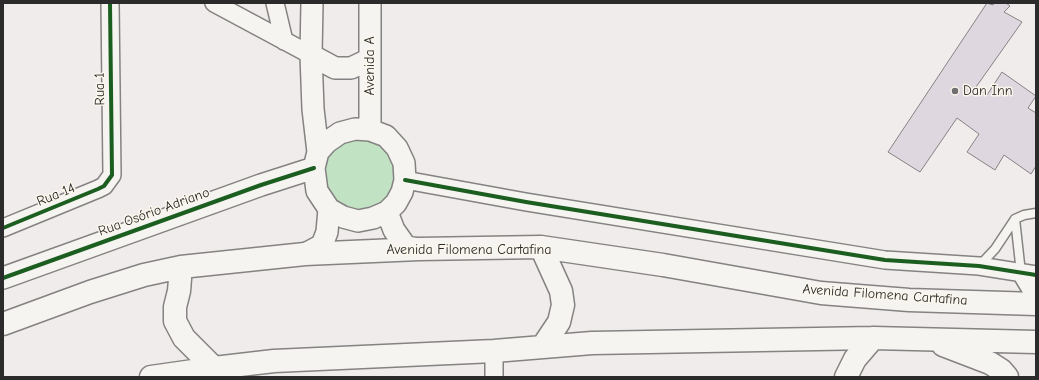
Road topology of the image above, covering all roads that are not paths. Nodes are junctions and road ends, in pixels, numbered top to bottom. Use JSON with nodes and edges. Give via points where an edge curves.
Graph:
{"nodes":[{"id":1,"x":110,"y":3,"type":"edge"},
{"id":2,"x":214,"y":3,"type":"edge"},
{"id":3,"x":276,"y":3,"type":"edge"},
{"id":4,"x":312,"y":3,"type":"edge"},
{"id":5,"x":370,"y":3,"type":"edge"},
{"id":6,"x":284,"y":41,"type":"junction"},
{"id":7,"x":312,"y":55,"type":"junction"},
{"id":8,"x":370,"y":59,"type":"junction"},
{"id":9,"x":370,"y":130,"type":"junction"},
{"id":10,"x":316,"y":160,"type":"junction"},
{"id":11,"x":112,"y":175,"type":"joint"},
{"id":12,"x":405,"y":180,"type":"junction"},
{"id":13,"x":329,"y":209,"type":"junction"},
{"id":14,"x":387,"y":212,"type":"junction"},
{"id":15,"x":1036,"y":213,"type":"edge"},
{"id":16,"x":1015,"y":219,"type":"junction"},
{"id":17,"x":3,"y":228,"type":"edge"},
{"id":18,"x":541,"y":247,"type":"junction"},
{"id":19,"x":419,"y":249,"type":"junction"},
{"id":20,"x":305,"y":254,"type":"junction"},
{"id":21,"x":980,"y":266,"type":"junction"},
{"id":22,"x":180,"y":267,"type":"junction"},
{"id":23,"x":1028,"y":274,"type":"edge"},
{"id":24,"x":3,"y":278,"type":"edge"},
{"id":25,"x":1036,"y":298,"type":"edge"},
{"id":26,"x":1036,"y":304,"type":"edge"},
{"id":27,"x":3,"y":324,"type":"edge"},
{"id":28,"x":873,"y":338,"type":"junction"},
{"id":29,"x":927,"y":339,"type":"junction"},
{"id":30,"x":1036,"y":342,"type":"edge"},
{"id":31,"x":543,"y":346,"type":"junction"},
{"id":32,"x":494,"y":351,"type":"junction"},
{"id":33,"x":214,"y":368,"type":"junction"},
{"id":34,"x":150,"y":377,"type":"edge"},
{"id":35,"x":494,"y":377,"type":"edge"},
{"id":36,"x":846,"y":377,"type":"edge"},
{"id":37,"x":1007,"y":377,"type":"edge"}],
"edges":[{"from":1,"to":11,"type":"street","name":"Rua 1"},
{"from":2,"to":6,"type":"street"},
{"from":3,"to":6,"type":"street"},
{"from":4,"to":7,"type":"street"},
{"from":5,"to":8,"type":"street","name":"Avenida A"},
{"from":6,"to":7,"type":"street"},
{"from":7,"to":8,"type":"street","via":[[335,68],[352,68]]},
{"from":7,"to":10,"type":"street"},
{"from":8,"to":9,"type":"street","name":"Avenida A"},
{"from":9,"to":10,"type":"street","via":[[355,129],[340,133],[328,142]]},
{"from":9,"to":12,"type":"street","via":[[386,136],[397,148],[404,164]]},
{"from":10,"to":13,"type":"street","via":[[317,192]]},
{"from":10,"to":24,"type":"street","name":"Rua Osório Adriano","via":[[261,185]]},
{"from":11,"to":17,"type":"street","name":"Rua 14","via":[[104,186],[98,189]]},
{"from":12,"to":14,"type":"street","via":[[396,203]]},
{"from":12,"to":21,"type":"street","via":[[886,260]]},
{"from":13,"to":14,"type":"street","via":[[343,217],[358,221]]},
{"from":13,"to":20,"type":"street","via":[[327,232],[322,245]]},
{"from":14,"to":19,"type":"street","via":[[394,230],[406,247]]},
{"from":15,"to":16,"type":"lane"},
{"from":16,"to":21,"type":"lane"},
{"from":16,"to":23,"type":"lane"},
{"from":18,"to":19,"type":"main road","name":"Avenida Filomena Cartafina"},
{"from":18,"to":26,"type":"main road","name":"Avenida Filomena Cartafina","via":[[663,265],[821,293],[910,300]]},
{"from":18,"to":31,"type":"main road","via":[[561,291],[563,305],[559,322]]},
{"from":19,"to":20,"type":"main road","name":"Avenida Filomena Cartafina"},
{"from":20,"to":22,"type":"main road","name":"Avenida Filomena Cartafina"},
{"from":21,"to":23,"type":"street"},
{"from":22,"to":27,"type":"main road","name":"Avenida Filomena Cartafina","via":[[90,292]]},
{"from":22,"to":33,"type":"main road","via":[[175,321],[184,338]]},
{"from":23,"to":25,"type":"street"},
{"from":28,"to":29,"type":"main road"},
{"from":28,"to":31,"type":"main road"},
{"from":28,"to":36,"type":"main road","via":[[855,360]]},
{"from":29,"to":30,"type":"main road"},
{"from":29,"to":37,"type":"main road","via":[[990,363]]},
{"from":31,"to":32,"type":"main road"},
{"from":32,"to":33,"type":"main road","via":[[274,361]]},
{"from":32,"to":35,"type":"street"},
{"from":33,"to":34,"type":"main road"}]}
